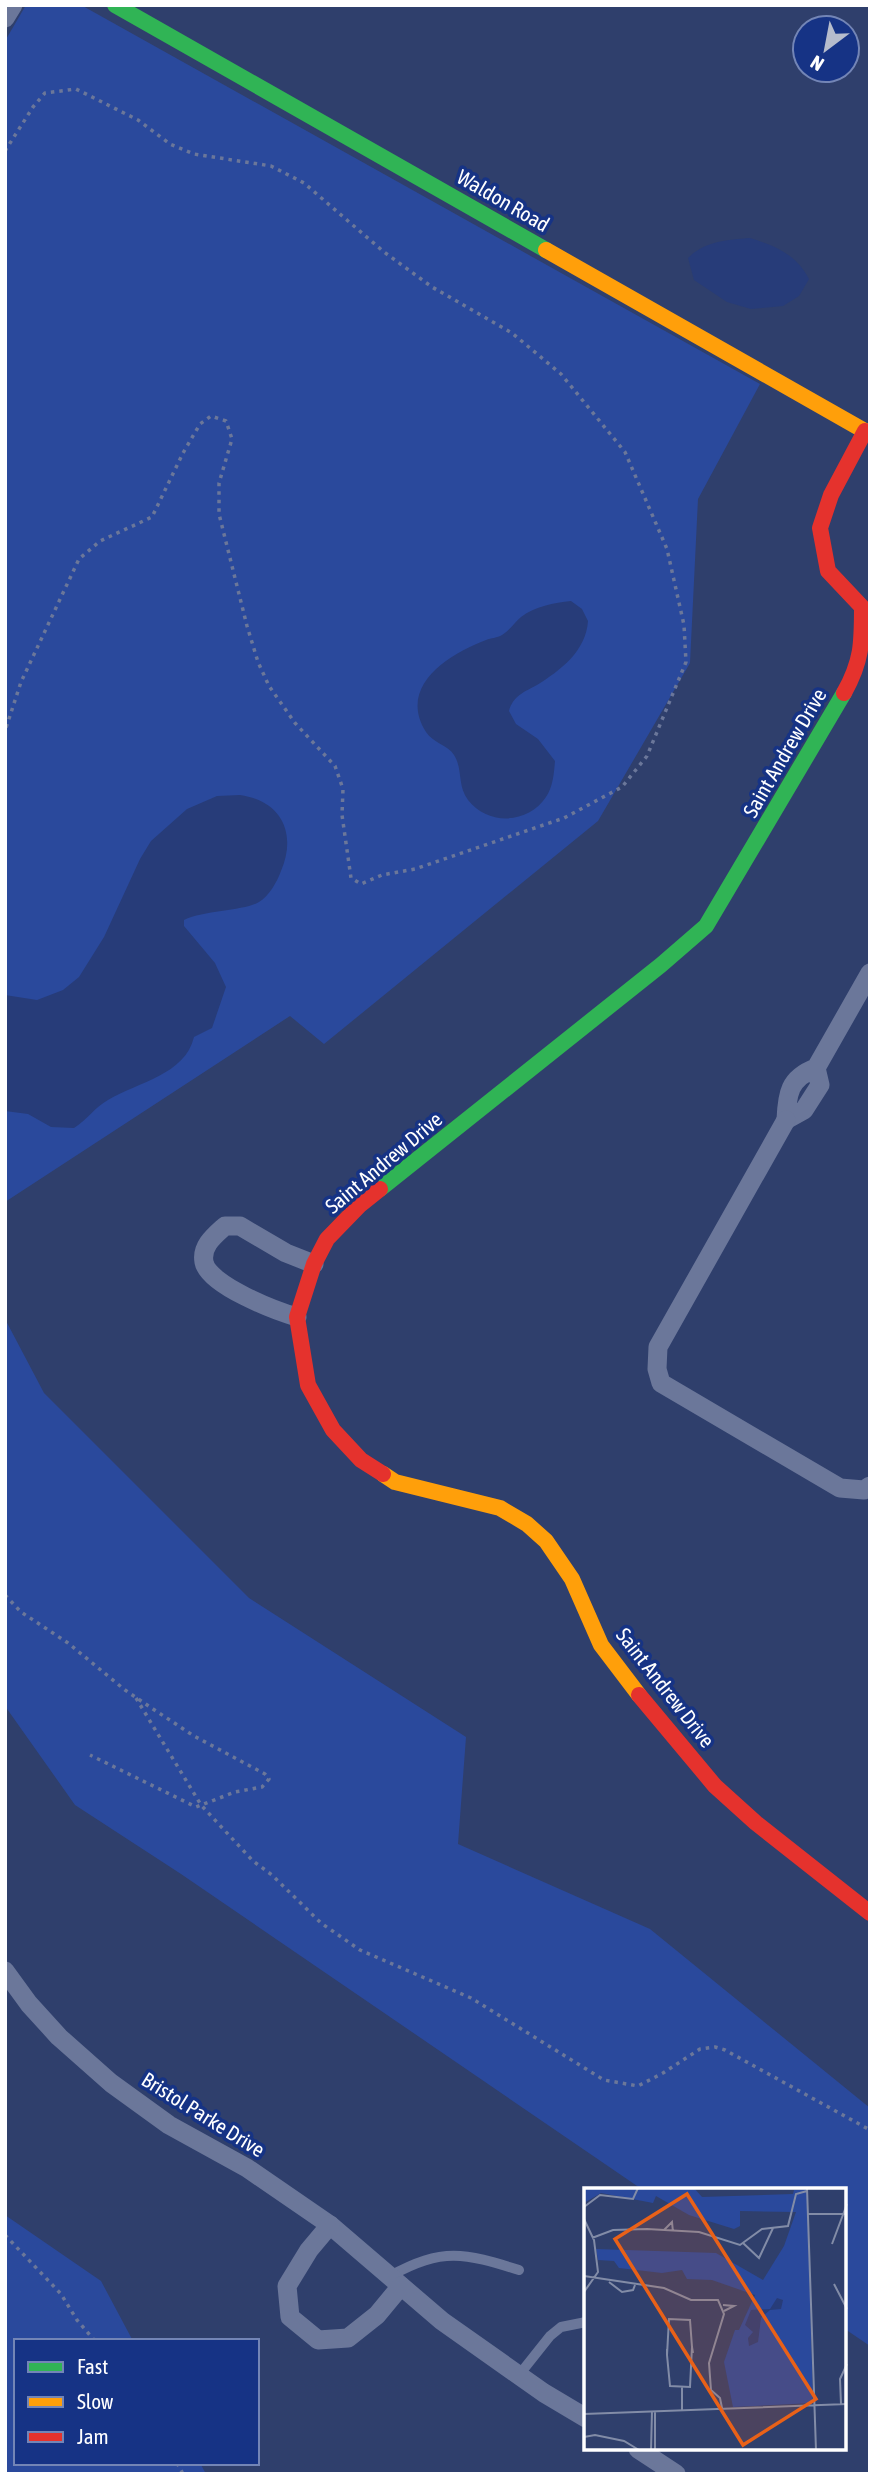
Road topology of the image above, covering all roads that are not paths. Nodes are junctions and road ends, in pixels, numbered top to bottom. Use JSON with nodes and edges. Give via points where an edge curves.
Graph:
{"nodes":[{"id":1,"x":13,"y":5,"type":"edge"},
{"id":2,"x":115,"y":5,"type":"edge"},
{"id":3,"x":5,"y":18,"type":"edge"},
{"id":4,"x":867,"y":433,"type":"edge"},
{"id":5,"x":870,"y":973,"type":"edge"},
{"id":6,"x":314,"y":1264,"type":"junction"},
{"id":7,"x":297,"y":1318,"type":"junction"},
{"id":8,"x":870,"y":1486,"type":"edge"},
{"id":9,"x":870,"y":1913,"type":"edge"},
{"id":10,"x":5,"y":1971,"type":"edge"},
{"id":11,"x":330,"y":2225,"type":"junction"},
{"id":12,"x":519,"y":2270,"type":"dead end"},
{"id":13,"x":395,"y":2282,"type":"junction"},
{"id":14,"x":584,"y":2322,"type":"edge"},
{"id":15,"x":519,"y":2375,"type":"junction"},
{"id":16,"x":584,"y":2417,"type":"edge"},
{"id":17,"x":641,"y":2451,"type":"edge"},
{"id":18,"x":676,"y":2474,"type":"edge"}],
"edges":[{"from":1,"to":3,"type":"street"},
{"from":2,"to":4,"type":"street","name":"Waldon Road"},
{"from":4,"to":6,"type":"street","name":"Saint Andrew Drive","via":[[831,495],[820,528],[828,571],[862,607],[862,650],[852,679],[706,926],[360,1205],[327,1239]]},
{"from":5,"to":8,"type":"street","via":[[816,1068],[801,1073],[787,1096],[786,1121],[658,1347],[657,1369],[661,1383],[840,1488],[864,1490]]},
{"from":6,"to":7,"type":"street","name":"Saint Andrew Drive"},
{"from":6,"to":7,"type":"street","via":[[240,1226],[225,1226],[209,1240],[204,1253],[205,1266],[218,1280]]},
{"from":7,"to":9,"type":"street","name":"Saint Andrew Drive","via":[[308,1385],[333,1430],[361,1460],[396,1482],[500,1508],[527,1524],[546,1541],[572,1579],[601,1644],[715,1786]]},
{"from":10,"to":11,"type":"street","name":"Bristol Parke Drive","via":[[59,2037],[111,2083],[169,2125],[247,2168]]},
{"from":11,"to":13,"type":"street","name":"Bristol Parke Drive"},
{"from":11,"to":13,"type":"street","via":[[287,2286],[290,2316],[318,2340],[348,2338],[377,2315]]},
{"from":12,"to":13,"type":"lane","via":[[474,2256],[440,2255],[416,2262]]},
{"from":13,"to":15,"type":"street","name":"Bristol Parke Drive"},
{"from":14,"to":15,"type":"lane","via":[[561,2327]]},
{"from":15,"to":16,"type":"street","name":"Bristol Parke Drive"},
{"from":17,"to":18,"type":"street"}]}
